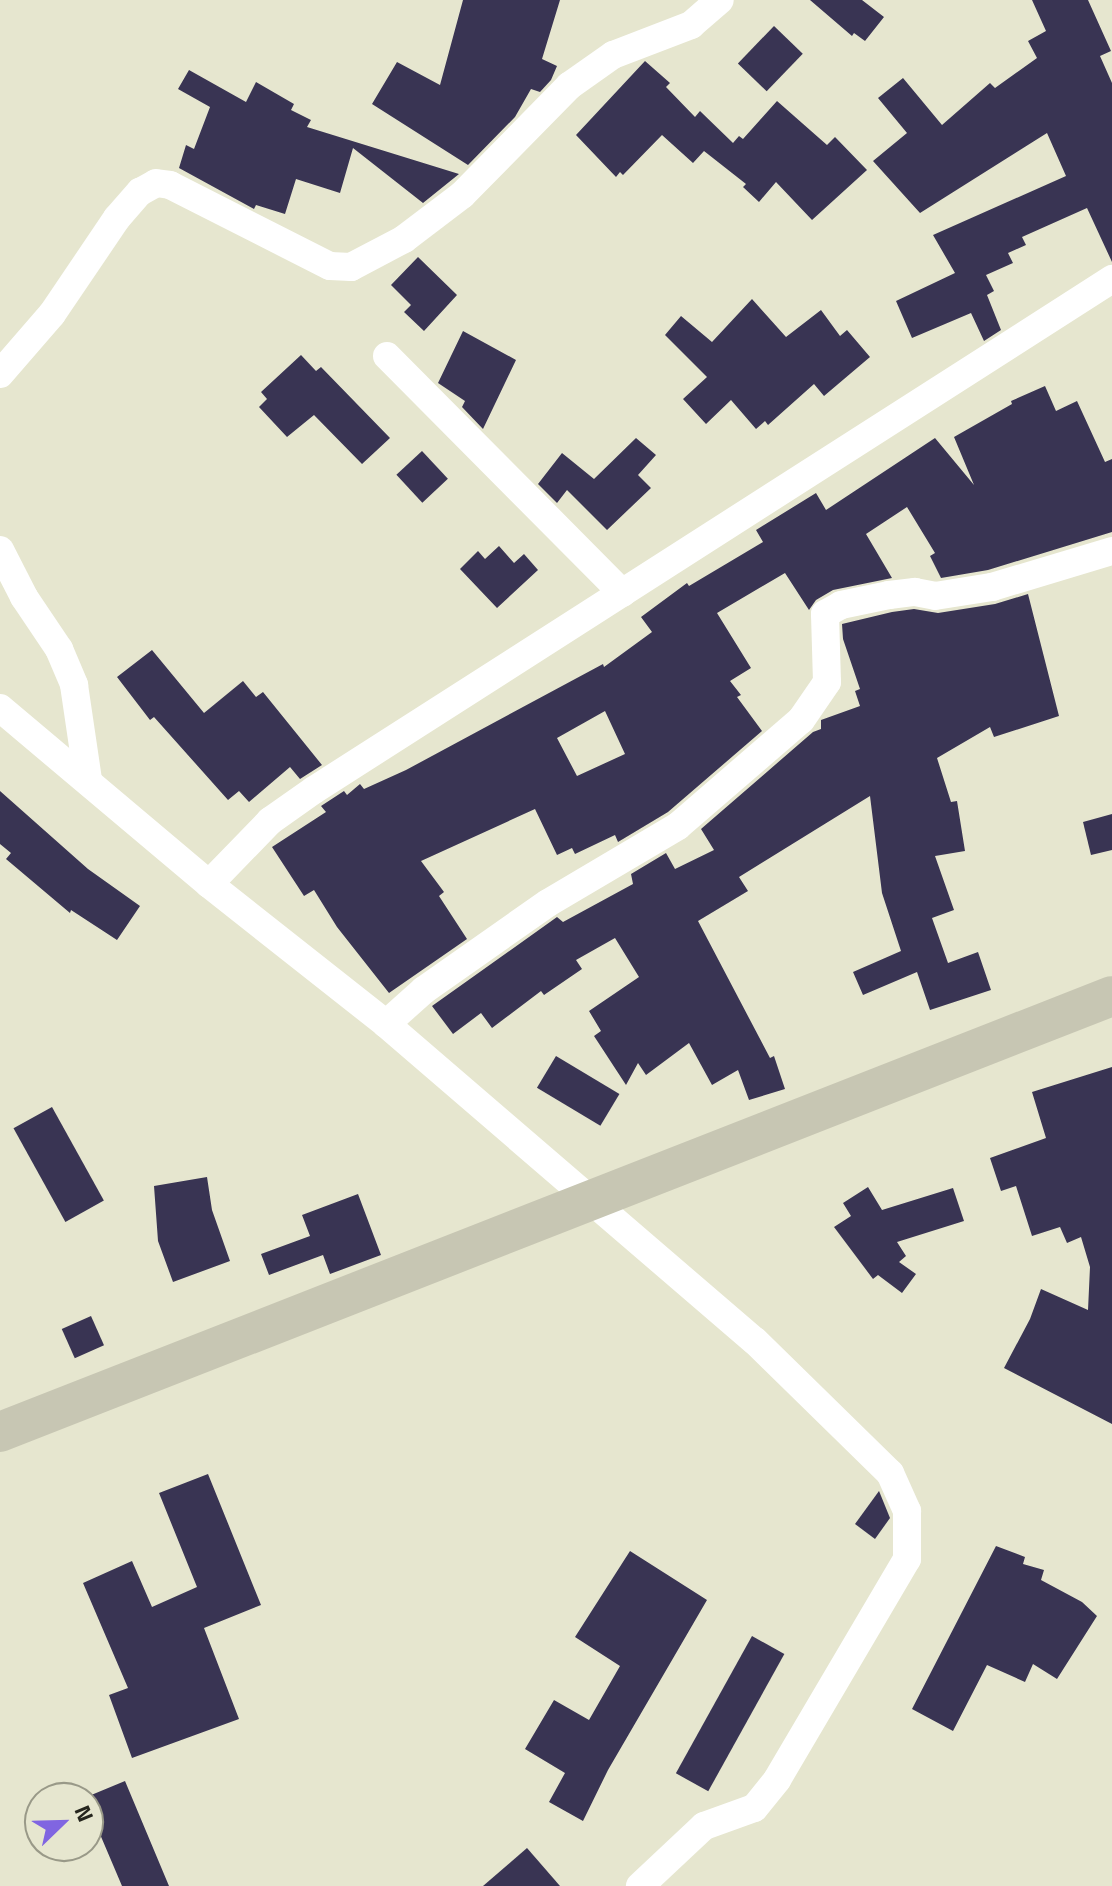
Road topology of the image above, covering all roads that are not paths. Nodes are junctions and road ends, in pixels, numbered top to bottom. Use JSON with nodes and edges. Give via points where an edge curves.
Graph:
{"nodes":[{"id":1,"x":720,"y":0,"type":"edge"},
{"id":2,"x":1112,"y":279,"type":"edge"},
{"id":3,"x":387,"y":356,"type":"dead end"},
{"id":4,"x":0,"y":374,"type":"edge"},
{"id":5,"x":0,"y":550,"type":"edge"},
{"id":6,"x":1112,"y":551,"type":"edge"},
{"id":7,"x":622,"y":593,"type":"junction"},
{"id":8,"x":0,"y":708,"type":"edge"},
{"id":9,"x":88,"y":780,"type":"junction"},
{"id":10,"x":209,"y":884,"type":"junction"},
{"id":11,"x":1112,"y":996,"type":"edge"},
{"id":12,"x":386,"y":1024,"type":"junction"},
{"id":13,"x":590,"y":1202,"type":"junction"},
{"id":14,"x":0,"y":1432,"type":"edge"},
{"id":15,"x":640,"y":1886,"type":"edge"}],
"edges":[{"from":1,"to":4,"type":"street","via":[[691,25],[613,55],[569,86],[462,195],[404,239],[351,267],[330,266],[170,185],[156,183],[140,192],[52,314]]},
{"from":2,"to":7,"type":"street"},
{"from":3,"to":7,"type":"street"},
{"from":5,"to":9,"type":"street","via":[[59,649],[74,685]]},
{"from":6,"to":12,"type":"street","via":[[992,587],[935,596],[889,595],[841,605],[825,614],[827,682],[801,720],[678,826],[548,903],[424,990]]},
{"from":7,"to":10,"type":"street","via":[[281,813]]},
{"from":8,"to":9,"type":"street"},
{"from":9,"to":10,"type":"street"},
{"from":10,"to":12,"type":"street"},
{"from":11,"to":13,"type":"street"},
{"from":12,"to":13,"type":"street"},
{"from":13,"to":14,"type":"street"},
{"from":13,"to":15,"type":"street","via":[[755,1341],[890,1473],[907,1511],[909,1531],[907,1559],[777,1780],[754,1808],[704,1826]]}]}
